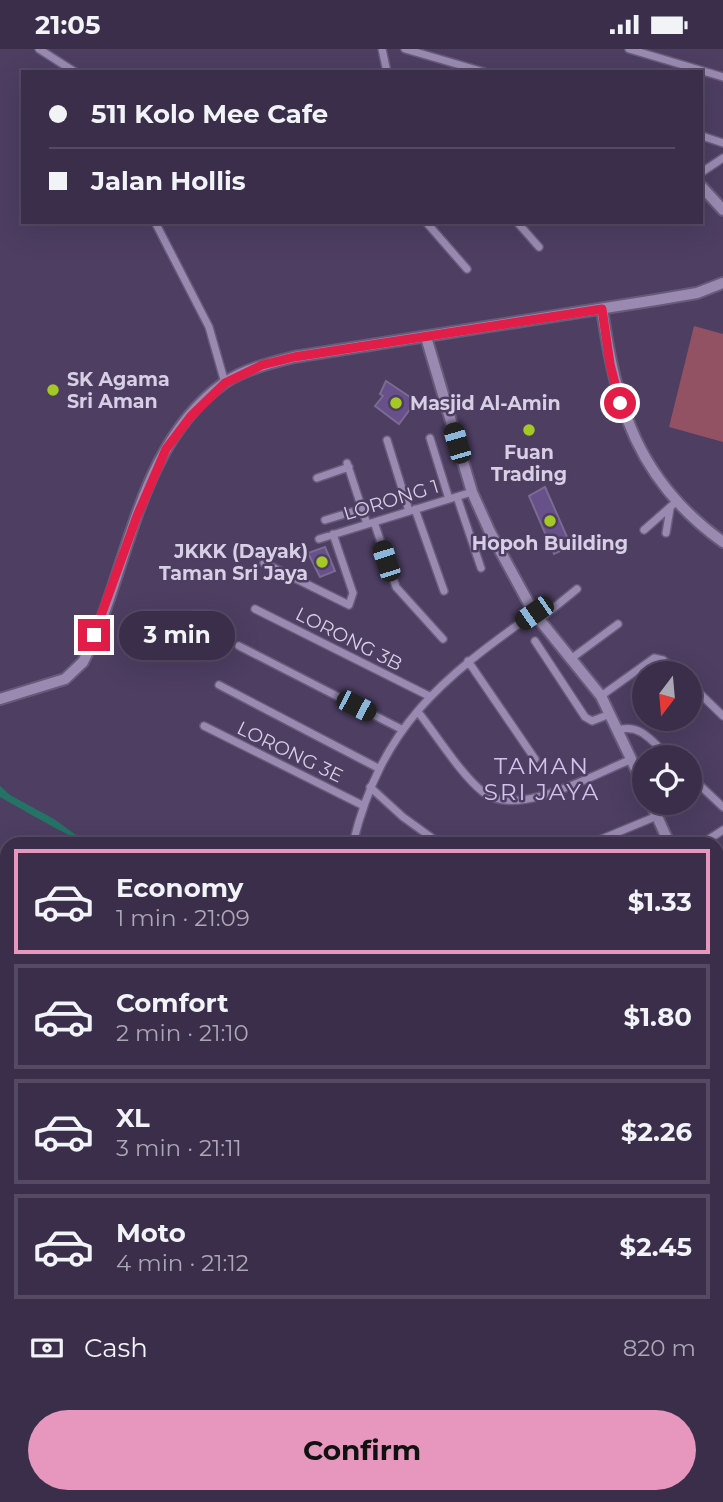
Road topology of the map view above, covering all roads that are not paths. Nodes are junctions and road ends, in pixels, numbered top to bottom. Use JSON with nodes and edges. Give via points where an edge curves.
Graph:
{"nodes":[{"id":1,"x":39,"y":49,"type":"edge"},
{"id":2,"x":382,"y":49,"type":"edge"},
{"id":3,"x":404,"y":49,"type":"edge"},
{"id":4,"x":629,"y":49,"type":"edge"},
{"id":5,"x":666,"y":49,"type":"edge"},
{"id":6,"x":664,"y":59,"type":"junction"},
{"id":7,"x":72,"y":70,"type":"edge"},
{"id":8,"x":387,"y":70,"type":"edge"},
{"id":9,"x":477,"y":70,"type":"edge"},
{"id":10,"x":700,"y":70,"type":"edge"},
{"id":11,"x":703,"y":71,"type":"edge"},
{"id":12,"x":723,"y":77,"type":"edge"},
{"id":13,"x":703,"y":136,"type":"edge"},
{"id":14,"x":723,"y":142,"type":"edge"},
{"id":15,"x":723,"y":158,"type":"edge"},
{"id":16,"x":703,"y":171,"type":"edge"},
{"id":17,"x":703,"y":188,"type":"edge"},
{"id":18,"x":723,"y":210,"type":"edge"},
{"id":19,"x":156,"y":224,"type":"edge"},
{"id":20,"x":428,"y":224,"type":"edge"},
{"id":21,"x":519,"y":224,"type":"edge"},
{"id":22,"x":539,"y":247,"type":"dead end"},
{"id":23,"x":467,"y":269,"type":"dead end"},
{"id":24,"x":723,"y":283,"type":"edge"},
{"id":25,"x":602,"y":309,"type":"junction"},
{"id":26,"x":426,"y":337,"type":"junction"},
{"id":27,"x":225,"y":383,"type":"junction"},
{"id":28,"x":430,"y":438,"type":"dead end"},
{"id":29,"x":387,"y":440,"type":"dead end"},
{"id":30,"x":317,"y":478,"type":"dead end"},
{"id":31,"x":472,"y":492,"type":"junction"},
{"id":32,"x":453,"y":498,"type":"junction"},
{"id":33,"x":674,"y":505,"type":"junction"},
{"id":34,"x":362,"y":509,"type":"junction"},
{"id":35,"x":412,"y":510,"type":"junction"},
{"id":36,"x":325,"y":520,"type":"dead end"},
{"id":37,"x":370,"y":523,"type":"junction"},
{"id":38,"x":644,"y":530,"type":"dead end"},
{"id":39,"x":666,"y":533,"type":"dead end"},
{"id":40,"x":333,"y":534,"type":"junction"},
{"id":41,"x":319,"y":539,"type":"dead end"},
{"id":42,"x":723,"y":542,"type":"edge"},
{"id":43,"x":264,"y":563,"type":"dead end"},
{"id":44,"x":481,"y":568,"type":"dead end"},
{"id":45,"x":577,"y":589,"type":"dead end"},
{"id":46,"x":444,"y":591,"type":"dead end"},
{"id":47,"x":255,"y":609,"type":"dead end"},
{"id":48,"x":537,"y":616,"type":"junction"},
{"id":49,"x":618,"y":624,"type":"dead end"},
{"id":50,"x":443,"y":639,"type":"dead end"},
{"id":51,"x":535,"y":641,"type":"dead end"},
{"id":52,"x":239,"y":646,"type":"dead end"},
{"id":53,"x":572,"y":658,"type":"junction"},
{"id":54,"x":468,"y":661,"type":"junction"},
{"id":55,"x":632,"y":674,"type":"edge"},
{"id":56,"x":219,"y":685,"type":"dead end"},
{"id":57,"x":429,"y":696,"type":"junction"},
{"id":58,"x":601,"y":696,"type":"junction"},
{"id":59,"x":702,"y":696,"type":"edge"},
{"id":60,"x":0,"y":699,"type":"edge"},
{"id":61,"x":418,"y":712,"type":"junction"},
{"id":62,"x":610,"y":714,"type":"junction"},
{"id":63,"x":723,"y":716,"type":"edge"},
{"id":64,"x":204,"y":726,"type":"dead end"},
{"id":65,"x":403,"y":730,"type":"junction"},
{"id":66,"x":617,"y":730,"type":"junction"},
{"id":67,"x":656,"y":745,"type":"edge"},
{"id":68,"x":535,"y":759,"type":"dead end"},
{"id":69,"x":630,"y":760,"type":"junction"},
{"id":70,"x":632,"y":764,"type":"edge"},
{"id":71,"x":379,"y":768,"type":"junction"},
{"id":72,"x":370,"y":787,"type":"junction"},
{"id":73,"x":702,"y":789,"type":"edge"},
{"id":74,"x":362,"y":805,"type":"junction"},
{"id":75,"x":723,"y":807,"type":"edge"},
{"id":76,"x":657,"y":816,"type":"joint"},
{"id":77,"x":354,"y":837,"type":"edge"},
{"id":78,"x":431,"y":837,"type":"edge"},
{"id":79,"x":606,"y":837,"type":"edge"},
{"id":80,"x":666,"y":837,"type":"edge"}],
"edges":[{"from":1,"to":7,"type":"street"},
{"from":2,"to":8,"type":"street"},
{"from":3,"to":9,"type":"street"},
{"from":4,"to":6,"type":"street"},
{"from":5,"to":6,"type":"street"},
{"from":6,"to":10,"type":"street"},
{"from":11,"to":12,"type":"street"},
{"from":13,"to":14,"type":"street"},
{"from":15,"to":16,"type":"street"},
{"from":17,"to":18,"type":"main road"},
{"from":19,"to":27,"type":"street","via":[[209,327]]},
{"from":20,"to":23,"type":"street"},
{"from":21,"to":22,"type":"street"},
{"from":24,"to":25,"type":"main road","via":[[698,293]]},
{"from":25,"to":26,"type":"main road"},
{"from":25,"to":33,"type":"main road","via":[[610,364],[628,427]]},
{"from":26,"to":27,"type":"main road","via":[[294,357],[262,365]]},
{"from":26,"to":31,"type":"main road"},
{"from":27,"to":60,"type":"main road","via":[[191,416],[160,459],[83,662],[65,679]]},
{"from":28,"to":32,"type":"street"},
{"from":29,"to":35,"type":"street"},
{"from":30,"to":34,"type":"street","via":[[348,465]]},
{"from":31,"to":32,"type":"street","name":"LORONG 1"},
{"from":31,"to":48,"type":"main road","via":[[502,557]]},
{"from":32,"to":35,"type":"street","name":"LORONG 1"},
{"from":32,"to":44,"type":"street"},
{"from":33,"to":38,"type":"street"},
{"from":33,"to":39,"type":"street"},
{"from":33,"to":42,"type":"main road"},
{"from":34,"to":36,"type":"street"},
{"from":34,"to":37,"type":"street"},
{"from":35,"to":37,"type":"street","name":"LORONG 1"},
{"from":35,"to":46,"type":"street"},
{"from":37,"to":40,"type":"street","name":"LORONG 1"},
{"from":37,"to":50,"type":"street","via":[[396,587]]},
{"from":40,"to":41,"type":"street","name":"LORONG 1"},
{"from":40,"to":43,"type":"street","via":[[353,593],[349,605]]},
{"from":45,"to":48,"type":"street"},
{"from":47,"to":57,"type":"street","name":"LORONG 3B"},
{"from":48,"to":53,"type":"main road"},
{"from":48,"to":54,"type":"street"},
{"from":49,"to":53,"type":"street"},
{"from":51,"to":62,"type":"street","via":[[585,717],[592,721]]},
{"from":52,"to":65,"type":"street"},
{"from":53,"to":58,"type":"main road"},
{"from":54,"to":57,"type":"street"},
{"from":54,"to":68,"type":"street"},
{"from":55,"to":58,"type":"street"},
{"from":56,"to":71,"type":"street"},
{"from":57,"to":61,"type":"street"},
{"from":58,"to":62,"type":"main road"},
{"from":59,"to":63,"type":"street"},
{"from":61,"to":65,"type":"street"},
{"from":61,"to":69,"type":"street","via":[[476,786],[496,799],[517,801],[545,795]]},
{"from":62,"to":66,"type":"main road"},
{"from":64,"to":74,"type":"street","name":"LORONG 3E"},
{"from":65,"to":71,"type":"street"},
{"from":66,"to":67,"type":"street","via":[[639,730]]},
{"from":66,"to":69,"type":"main road"},
{"from":69,"to":70,"type":"main road"},
{"from":71,"to":72,"type":"street"},
{"from":72,"to":74,"type":"street"},
{"from":72,"to":78,"type":"street"},
{"from":73,"to":75,"type":"street"},
{"from":74,"to":77,"type":"street"},
{"from":76,"to":79,"type":"street"},
{"from":76,"to":80,"type":"main road"}]}
